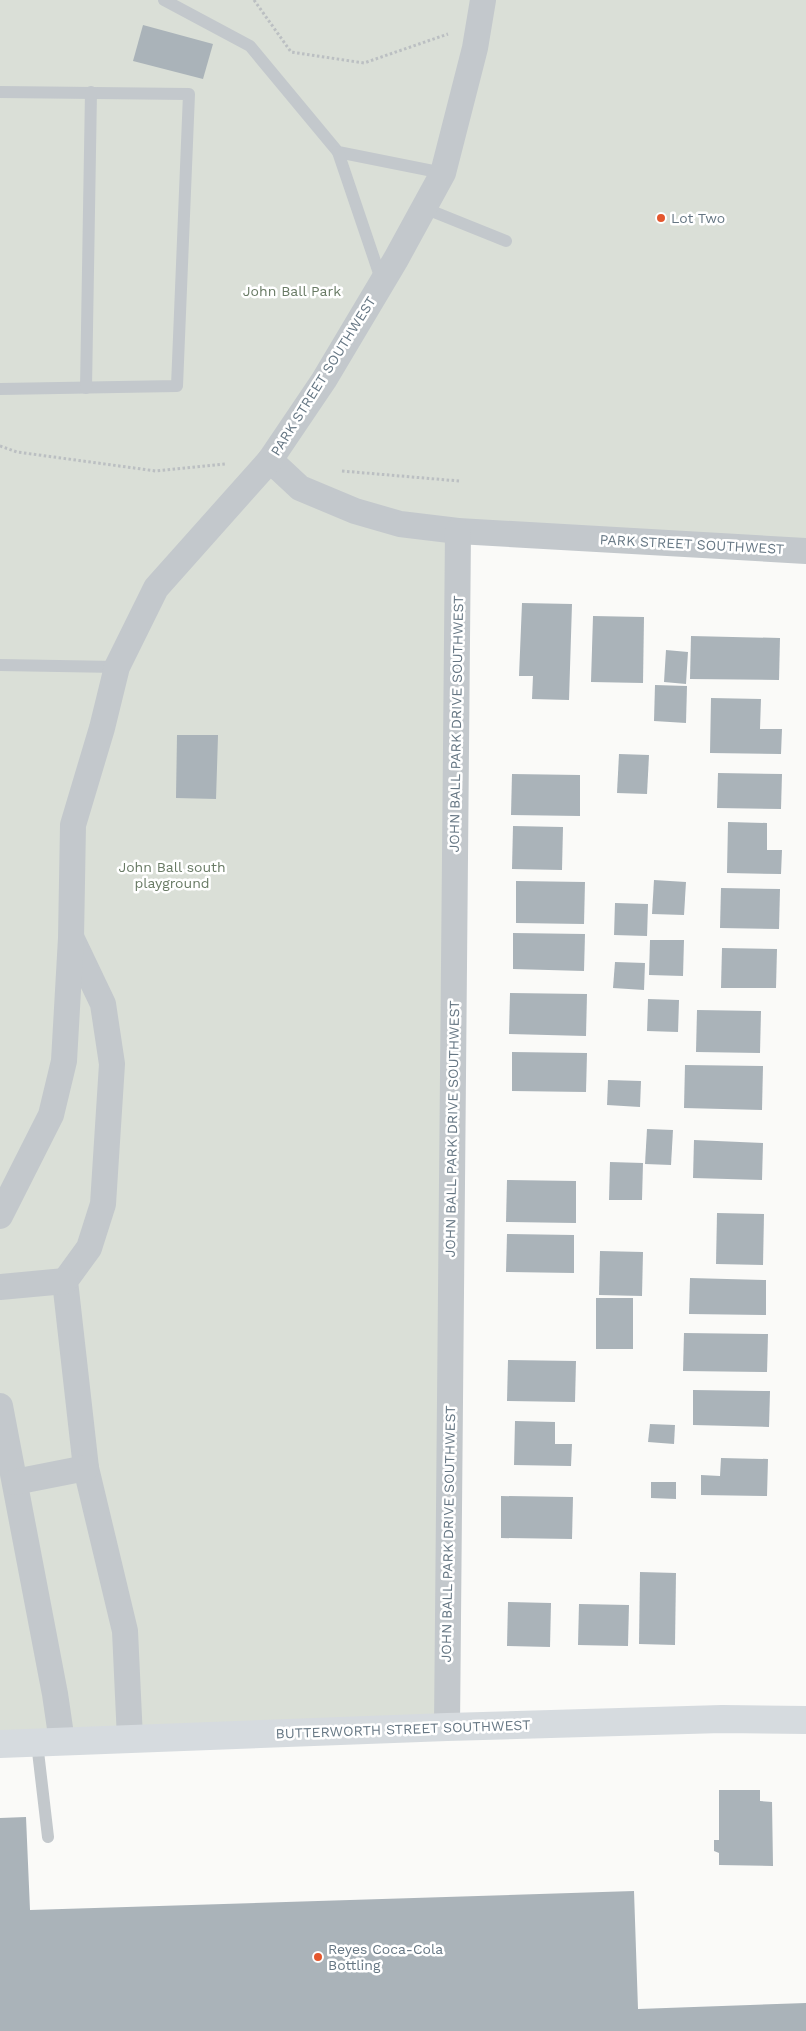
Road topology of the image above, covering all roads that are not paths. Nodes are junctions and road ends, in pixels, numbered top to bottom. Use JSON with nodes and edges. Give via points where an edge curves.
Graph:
{"nodes":[{"id":1,"x":164,"y":0,"type":"edge"},
{"id":2,"x":481,"y":12,"type":"edge"},
{"id":3,"x":0,"y":92,"type":"edge"},
{"id":4,"x":91,"y":92,"type":"junction"},
{"id":5,"x":338,"y":152,"type":"junction"},
{"id":6,"x":443,"y":173,"type":"junction"},
{"id":7,"x":424,"y":208,"type":"junction"},
{"id":8,"x":506,"y":241,"type":"dead end"},
{"id":9,"x":382,"y":282,"type":"junction"},
{"id":10,"x":86,"y":388,"type":"junction"},
{"id":11,"x":0,"y":389,"type":"edge"},
{"id":12,"x":270,"y":460,"type":"junction"},
{"id":13,"x":458,"y":531,"type":"junction"},
{"id":14,"x":806,"y":551,"type":"edge"},
{"id":15,"x":0,"y":665,"type":"edge"},
{"id":16,"x":117,"y":667,"type":"junction"},
{"id":17,"x":71,"y":938,"type":"junction"},
{"id":18,"x":0,"y":1216,"type":"edge"},
{"id":19,"x":65,"y":1281,"type":"junction"},
{"id":20,"x":0,"y":1287,"type":"edge"},
{"id":21,"x":0,"y":1406,"type":"edge"},
{"id":22,"x":86,"y":1468,"type":"junction"},
{"id":23,"x":15,"y":1482,"type":"junction"},
{"id":24,"x":806,"y":1720,"type":"edge"},
{"id":25,"x":447,"y":1727,"type":"junction"},
{"id":26,"x":130,"y":1739,"type":"junction"},
{"id":27,"x":49,"y":1742,"type":"junction"},
{"id":28,"x":0,"y":1744,"type":"edge"},
{"id":29,"x":48,"y":1837,"type":"dead end"}],
"edges":[{"from":1,"to":5,"type":"lane","via":[[250,46]]},
{"from":2,"to":6,"type":"street","name":"PARK STREET SOUTHWEST"},
{"from":3,"to":4,"type":"lane"},
{"from":4,"to":10,"type":"lane"},
{"from":4,"to":10,"type":"lane","via":[[190,94],[177,386]]},
{"from":5,"to":6,"type":"lane"},
{"from":5,"to":9,"type":"lane"},
{"from":6,"to":7,"type":"street","name":"PARK STREET SOUTHWEST"},
{"from":7,"to":8,"type":"lane"},
{"from":7,"to":9,"type":"street","name":"PARK STREET SOUTHWEST"},
{"from":9,"to":12,"type":"street","name":"PARK STREET SOUTHWEST","via":[[324,380]]},
{"from":10,"to":11,"type":"lane"},
{"from":12,"to":13,"type":"street","name":"PARK STREET SOUTHWEST","via":[[300,488],[355,511],[400,524]]},
{"from":12,"to":16,"type":"street","via":[[156,588]]},
{"from":13,"to":14,"type":"street","name":"PARK STREET SOUTHWEST"},
{"from":13,"to":25,"type":"street","name":"JOHN BALL PARK DRIVE SOUTHWEST"},
{"from":15,"to":16,"type":"lane"},
{"from":16,"to":17,"type":"street","via":[[73,825]]},
{"from":17,"to":18,"type":"street","via":[[64,1061],[52,1114]]},
{"from":17,"to":19,"type":"street","via":[[103,1004],[112,1064],[103,1204],[89,1248]]},
{"from":19,"to":20,"type":"street"},
{"from":19,"to":22,"type":"street"},
{"from":21,"to":23,"type":"street"},
{"from":22,"to":23,"type":"street"},
{"from":22,"to":26,"type":"street","via":[[125,1630]]},
{"from":23,"to":27,"type":"street"},
{"from":24,"to":25,"type":"street","name":"BUTTERWORTH STREET SOUTHWEST","via":[[722,1719]]},
{"from":25,"to":26,"type":"street","name":"BUTTERWORTH STREET SOUTHWEST"},
{"from":26,"to":27,"type":"street","name":"BUTTERWORTH STREET SOUTHWEST"},
{"from":27,"to":28,"type":"street","name":"BUTTERWORTH STREET SOUTHWEST"},
{"from":27,"to":29,"type":"lane"}]}
